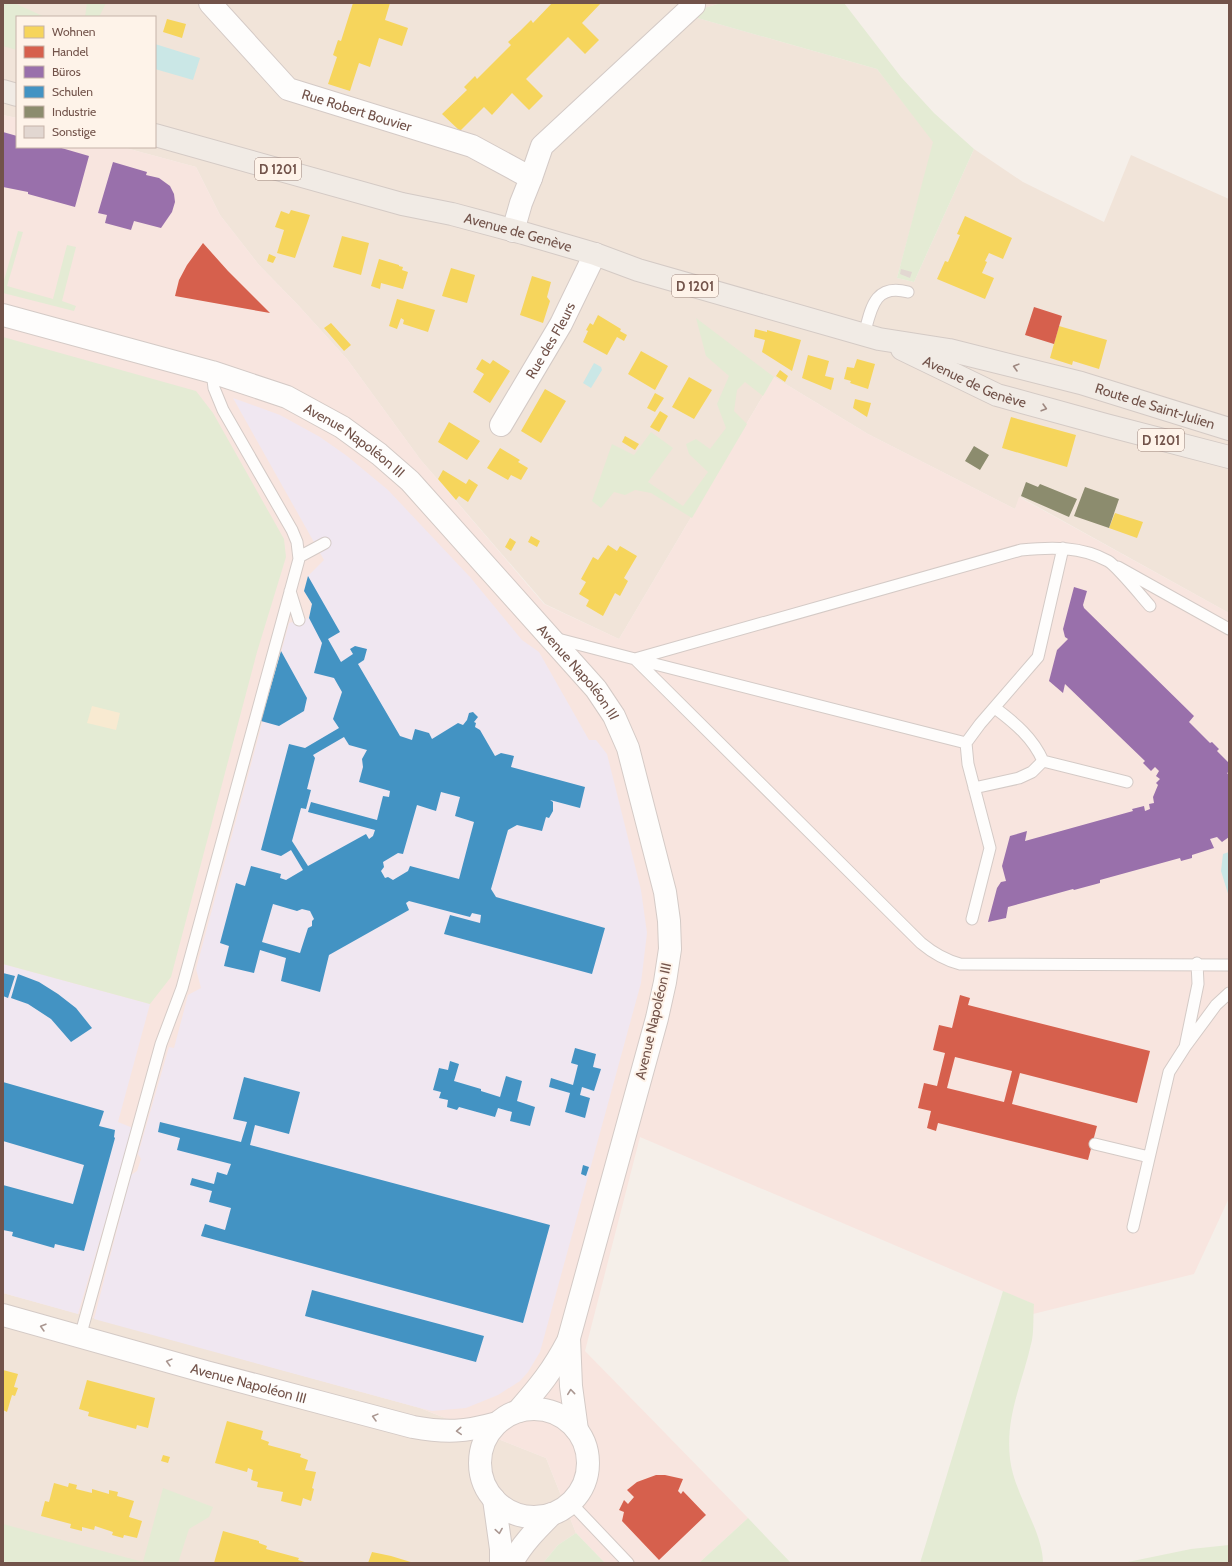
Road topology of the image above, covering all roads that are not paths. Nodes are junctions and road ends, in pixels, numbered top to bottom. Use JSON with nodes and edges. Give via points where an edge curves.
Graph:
{"nodes":[{"id":1,"x":210,"y":3,"type":"edge"},
{"id":2,"x":673,"y":3,"type":"edge"},
{"id":3,"x":694,"y":5,"type":"dead end"},
{"id":4,"x":663,"y":34,"type":"junction"},
{"id":5,"x":3,"y":91,"type":"edge"},
{"id":6,"x":16,"y":95,"type":"edge"},
{"id":7,"x":156,"y":135,"type":"edge"},
{"id":8,"x":531,"y":178,"type":"junction"},
{"id":9,"x":513,"y":230,"type":"junction"},
{"id":10,"x":595,"y":254,"type":"junction"},
{"id":11,"x":908,"y":292,"type":"dead end"},
{"id":12,"x":3,"y":314,"type":"edge"},
{"id":13,"x":871,"y":337,"type":"junction"},
{"id":14,"x":974,"y":356,"type":"junction"},
{"id":15,"x":212,"y":372,"type":"junction"},
{"id":16,"x":964,"y":378,"type":"junction"},
{"id":17,"x":1081,"y":383,"type":"joint"},
{"id":18,"x":1115,"y":394,"type":"junction"},
{"id":19,"x":1074,"y":417,"type":"joint"},
{"id":20,"x":501,"y":425,"type":"dead end"},
{"id":21,"x":1106,"y":425,"type":"junction"},
{"id":22,"x":1229,"y":429,"type":"edge"},
{"id":23,"x":1222,"y":456,"type":"edge"},
{"id":24,"x":325,"y":543,"type":"dead end"},
{"id":25,"x":1063,"y":548,"type":"junction"},
{"id":26,"x":299,"y":557,"type":"junction"},
{"id":27,"x":1109,"y":562,"type":"junction"},
{"id":28,"x":290,"y":590,"type":"junction"},
{"id":29,"x":1150,"y":606,"type":"dead end"},
{"id":30,"x":299,"y":620,"type":"dead end"},
{"id":31,"x":1229,"y":629,"type":"edge"},
{"id":32,"x":550,"y":637,"type":"junction"},
{"id":33,"x":635,"y":659,"type":"junction"},
{"id":34,"x":995,"y":708,"type":"junction"},
{"id":35,"x":966,"y":743,"type":"junction"},
{"id":36,"x":1043,"y":761,"type":"junction"},
{"id":37,"x":1127,"y":782,"type":"dead end"},
{"id":38,"x":974,"y":788,"type":"junction"},
{"id":39,"x":972,"y":919,"type":"dead end"},
{"id":40,"x":1197,"y":963,"type":"junction"},
{"id":41,"x":1229,"y":965,"type":"edge"},
{"id":42,"x":1229,"y":993,"type":"edge"},
{"id":43,"x":1186,"y":1047,"type":"junction"},
{"id":44,"x":1095,"y":1144,"type":"dead end"},
{"id":45,"x":1149,"y":1157,"type":"junction"},
{"id":46,"x":1133,"y":1227,"type":"dead end"},
{"id":47,"x":3,"y":1315,"type":"edge"},
{"id":48,"x":80,"y":1337,"type":"junction"},
{"id":49,"x":569,"y":1338,"type":"junction"},
{"id":50,"x":518,"y":1411,"type":"junction"},
{"id":51,"x":497,"y":1423,"type":"junction"},
{"id":52,"x":577,"y":1430,"type":"junction"},
{"id":53,"x":494,"y":1499,"type":"junction"},
{"id":54,"x":571,"y":1503,"type":"junction"},
{"id":55,"x":552,"y":1514,"type":"junction"},
{"id":56,"x":501,"y":1563,"type":"edge"},
{"id":57,"x":512,"y":1563,"type":"edge"},
{"id":58,"x":628,"y":1563,"type":"edge"}],
"edges":[{"from":1,"to":8,"type":"street","name":"Rue Robert Bouvier","via":[[288,89],[472,146]]},
{"from":2,"to":4,"type":"street"},
{"from":3,"to":4,"type":"street"},
{"from":4,"to":8,"type":"street","via":[[542,146]]},
{"from":5,"to":6,"type":"main road"},
{"from":7,"to":9,"type":"main road","name":"Avenue de Genève","number":"D 1201","via":[[402,204]]},
{"from":8,"to":9,"type":"street"},
{"from":9,"to":10,"type":"main road","name":"Avenue de Genève","number":"D 1201"},
{"from":10,"to":13,"type":"main road","name":"Avenue de Genève","number":"D 1201","via":[[638,270]]},
{"from":10,"to":20,"type":"street","name":"Rue des Fleurs","via":[[561,324]]},
{"from":11,"to":13,"type":"lane","via":[[891,290],[876,299],[872,306]]},
{"from":12,"to":15,"type":"street","name":"Avenue Napoléon III"},
{"from":13,"to":14,"type":"main road","name":"Avenue de Genève","number":"D 1201"},
{"from":13,"to":16,"type":"main road","name":"Avenue de Genève","number":"D 1201"},
{"from":14,"to":16,"type":"main road"},
{"from":17,"to":14,"type":"main road","name":"Avenue de Genève","number":"D 1201","one_way":true},
{"from":15,"to":26,"type":"lane","via":[[214,388],[224,410],[292,530]]},
{"from":15,"to":32,"type":"street","name":"Avenue Napoléon III","via":[[294,400],[342,427],[378,454],[410,481]]},
{"from":16,"to":19,"type":"main road","name":"Avenue de Genève","number":"D 1201","one_way":true,"via":[[997,395]]},
{"from":17,"to":18,"type":"main road","name":"Route de Saint-Julien","number":"D 1201"},
{"from":18,"to":21,"type":"main road"},
{"from":18,"to":22,"type":"main road","name":"Route de Saint-Julien","number":"D 1201"},
{"from":19,"to":21,"type":"main road","name":"Route de Saint-Julien","number":"D 1201"},
{"from":21,"to":23,"type":"main road","name":"Route de Saint-Julien","number":"D 1201"},
{"from":24,"to":26,"type":"lane"},
{"from":25,"to":27,"type":"lane"},
{"from":25,"to":33,"type":"lane","via":[[1021,550]]},
{"from":25,"to":34,"type":"lane","via":[[1038,657]]},
{"from":26,"to":28,"type":"lane"},
{"from":27,"to":29,"type":"lane"},
{"from":27,"to":31,"type":"lane"},
{"from":28,"to":30,"type":"lane"},
{"from":28,"to":48,"type":"lane","via":[[182,988],[161,1044]]},
{"from":32,"to":33,"type":"lane"},
{"from":32,"to":49,"type":"street","name":"Avenue Napoléon III","via":[[596,689],[614,716],[628,748],[661,877],[669,922],[670,949],[657,1018]]},
{"from":33,"to":35,"type":"lane"},
{"from":33,"to":40,"type":"lane","via":[[934,954],[960,964]]},
{"from":34,"to":35,"type":"lane"},
{"from":34,"to":36,"type":"lane","via":[[1017,725]]},
{"from":35,"to":38,"type":"lane"},
{"from":36,"to":37,"type":"lane"},
{"from":36,"to":38,"type":"lane","via":[[1032,772],[1019,778]]},
{"from":38,"to":39,"type":"lane","via":[[990,848]]},
{"from":40,"to":41,"type":"lane"},
{"from":40,"to":43,"type":"lane","via":[[1198,984]]},
{"from":42,"to":43,"type":"lane","via":[[1216,1006]]},
{"from":43,"to":45,"type":"lane","via":[[1169,1072]]},
{"from":44,"to":45,"type":"lane"},
{"from":45,"to":46,"type":"lane"},
{"from":48,"to":47,"type":"street","name":"Avenue Napoléon III","one_way":true},
{"from":51,"to":48,"type":"street","name":"Avenue Napoléon III","one_way":true,"via":[[460,1431],[413,1427]]},
{"from":49,"to":50,"type":"street","name":"Avenue Napoléon III","via":[[544,1382]]},
{"from":52,"to":49,"type":"street","name":"Avenue Napoléon III","one_way":true,"via":[[571,1386]]},
{"from":50,"to":51,"type":"street"},
{"from":50,"to":52,"type":"street","via":[[534,1408],[549,1410],[565,1418]]},
{"from":51,"to":53,"type":"street","via":[[484,1442],[480,1459],[484,1484]]},
{"from":52,"to":54,"type":"street","via":[[586,1446],[588,1464],[585,1481]]},
{"from":53,"to":55,"type":"street","via":[[507,1510],[522,1516],[538,1517]]},
{"from":53,"to":56,"type":"street","one_way":true,"via":[[502,1549]]},
{"from":54,"to":55,"type":"street"},
{"from":54,"to":58,"type":"lane"},
{"from":55,"to":57,"type":"street","via":[[517,1553]]}]}
